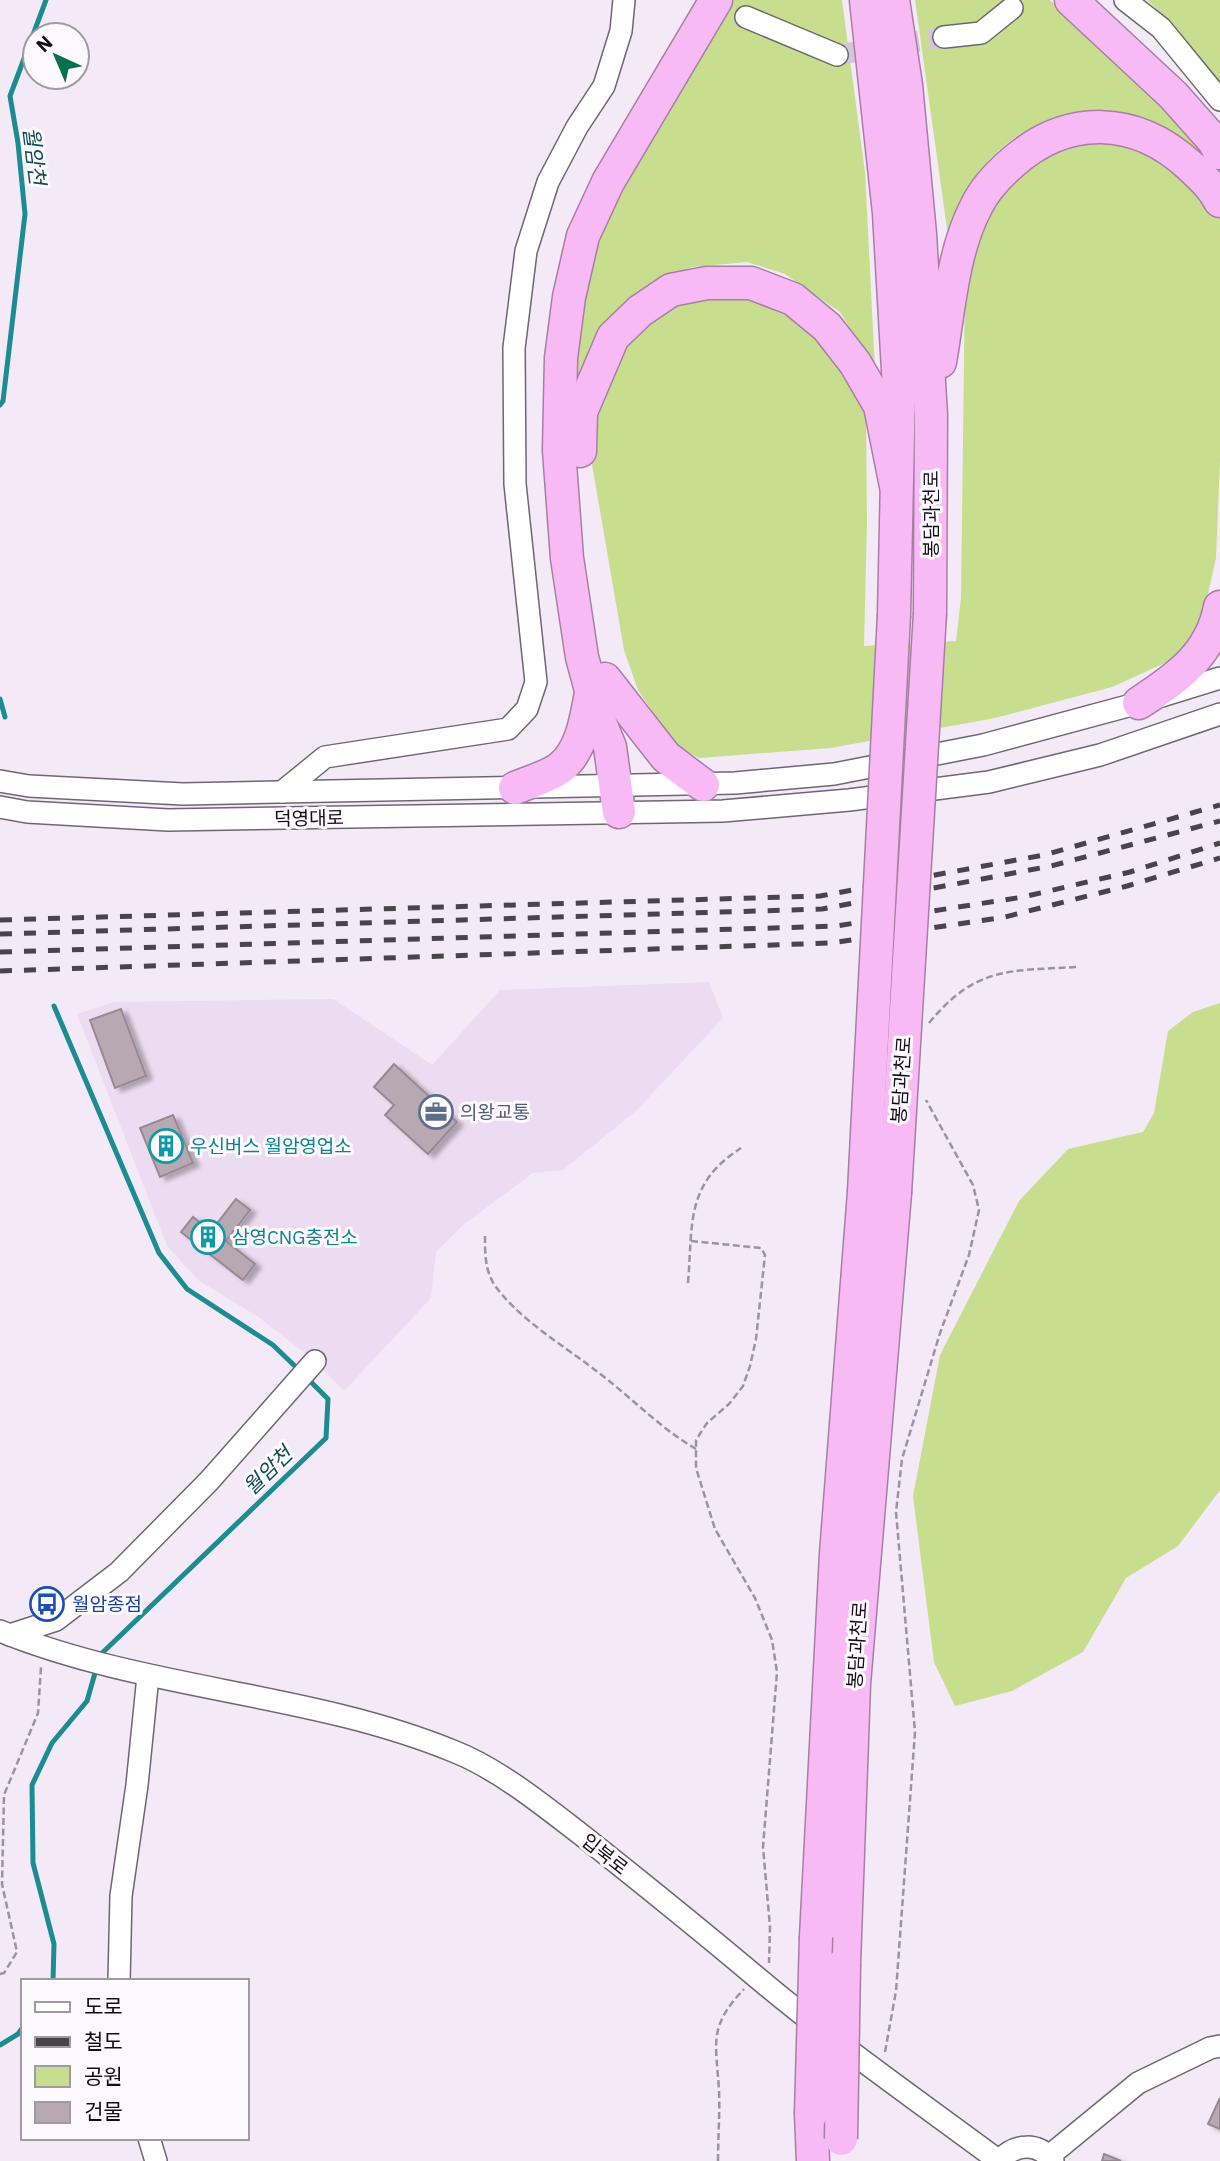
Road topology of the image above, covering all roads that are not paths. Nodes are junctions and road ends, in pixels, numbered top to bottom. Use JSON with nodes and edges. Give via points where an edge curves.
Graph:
{"nodes":[{"id":1,"x":624,"y":0,"type":"edge"},
{"id":2,"x":716,"y":0,"type":"edge"},
{"id":3,"x":866,"y":0,"type":"edge"},
{"id":4,"x":893,"y":0,"type":"edge"},
{"id":5,"x":1071,"y":0,"type":"edge"},
{"id":6,"x":1125,"y":0,"type":"edge"},
{"id":7,"x":1012,"y":8,"type":"dead end"},
{"id":8,"x":746,"y":17,"type":"dead end"},
{"id":9,"x":944,"y":37,"type":"tunnel mouth"},
{"id":10,"x":837,"y":55,"type":"tunnel mouth"},
{"id":11,"x":1220,"y":100,"type":"edge"},
{"id":12,"x":1220,"y":153,"type":"edge"},
{"id":13,"x":1220,"y":201,"type":"edge"},
{"id":14,"x":931,"y":415,"type":"junction"},
{"id":15,"x":896,"y":486,"type":"junction"},
{"id":16,"x":1220,"y":607,"type":"edge"},
{"id":17,"x":1220,"y":678,"type":"edge"},
{"id":18,"x":598,"y":686,"type":"junction"},
{"id":19,"x":1139,"y":703,"type":"junction"},
{"id":20,"x":1220,"y":714,"type":"edge"},
{"id":21,"x":0,"y":781,"type":"edge"},
{"id":22,"x":703,"y":785,"type":"junction"},
{"id":23,"x":515,"y":788,"type":"junction"},
{"id":24,"x":282,"y":792,"type":"junction"},
{"id":25,"x":618,"y":799,"type":"junction"},
{"id":26,"x":0,"y":807,"type":"edge"},
{"id":27,"x":879,"y":1192,"type":"junction"},
{"id":28,"x":315,"y":1361,"type":"dead end"},
{"id":29,"x":5,"y":1633,"type":"edge"},
{"id":30,"x":148,"y":1676,"type":"junction"},
{"id":31,"x":119,"y":1979,"type":"edge"},
{"id":32,"x":1220,"y":2046,"type":"edge"},
{"id":33,"x":150,"y":2140,"type":"edge"},
{"id":34,"x":841,"y":2150,"type":"edge"},
{"id":35,"x":1051,"y":2158,"type":"edge"},
{"id":36,"x":156,"y":2161,"type":"edge"},
{"id":37,"x":813,"y":2161,"type":"edge"},
{"id":38,"x":999,"y":2161,"type":"edge"}],
"edges":[{"from":1,"to":24,"type":"street","via":[[621,31],[604,86],[548,182],[526,251],[514,348],[515,484],[536,682],[527,709],[508,729],[325,757]]},
{"from":2,"to":18,"type":"highway","via":[[608,182],[583,236],[569,297],[561,358],[559,450],[567,558],[582,657]]},
{"from":3,"to":15,"type":"highway","name":"봉담과천로","via":[[890,226],[899,388]]},
{"from":4,"to":14,"type":"highway","name":"봉담과천로","via":[[920,234]]},
{"from":5,"to":12,"type":"highway","via":[[1173,95]]},
{"from":6,"to":11,"type":"street","via":[[1161,28]]},
{"from":7,"to":9,"type":"street","via":[[981,33]]},
{"from":8,"to":10,"type":"street"},
{"from":13,"to":14,"type":"highway","via":[[1212,186],[1171,149],[1136,132],[1103,127],[1069,129],[1030,148],[1000,173],[976,206],[960,249]]},
{"from":14,"to":27,"type":"highway","name":"봉담과천로","bridge":true,"via":[[930,613]]},
{"from":15,"to":18,"type":"highway","via":[[880,406],[827,327],[793,299],[751,283],[707,283],[671,290],[640,310],[613,337],[581,412],[580,459]]},
{"from":15,"to":27,"type":"highway","name":"봉담과천로","bridge":true},
{"from":16,"to":19,"type":"highway","via":[[1198,658]]},
{"from":17,"to":19,"type":"street"},
{"from":18,"to":22,"type":"highway","via":[[666,757]]},
{"from":18,"to":23,"type":"highway","via":[[571,756],[559,769]]},
{"from":18,"to":25,"type":"highway","via":[[613,716],[610,747]]},
{"from":19,"to":22,"type":"street","via":[[982,745],[834,774]]},
{"from":20,"to":25,"type":"street","via":[[1100,755],[989,782],[723,811]]},
{"from":21,"to":24,"type":"street","name":"덕영대로","via":[[183,794]]},
{"from":22,"to":25,"type":"street"},
{"from":23,"to":24,"type":"street","name":"덕영대로"},
{"from":23,"to":25,"type":"street","name":"덕영대로"},
{"from":25,"to":26,"type":"street","name":"덕영대로","via":[[168,820]]},
{"from":27,"to":34,"type":"highway","name":"봉담과천로","bridge":true,"via":[[854,1684]]},
{"from":27,"to":37,"type":"highway","name":"봉담과천로","bridge":true,"via":[[836,1554],[816,1937]]},
{"from":28,"to":29,"type":"street","via":[[209,1481],[119,1572],[56,1620]]},
{"from":29,"to":30,"type":"street","name":"입북로"},
{"from":30,"to":31,"type":"street","via":[[121,1896]]},
{"from":30,"to":38,"type":"street","name":"입북로","via":[[376,1725],[455,1751],[525,1791],[762,1982]]},
{"from":32,"to":35,"type":"street","via":[[1139,2083]]},
{"from":33,"to":36,"type":"street"},
{"from":35,"to":38,"type":"street","via":[[1041,2150],[1023,2147]]}]}
